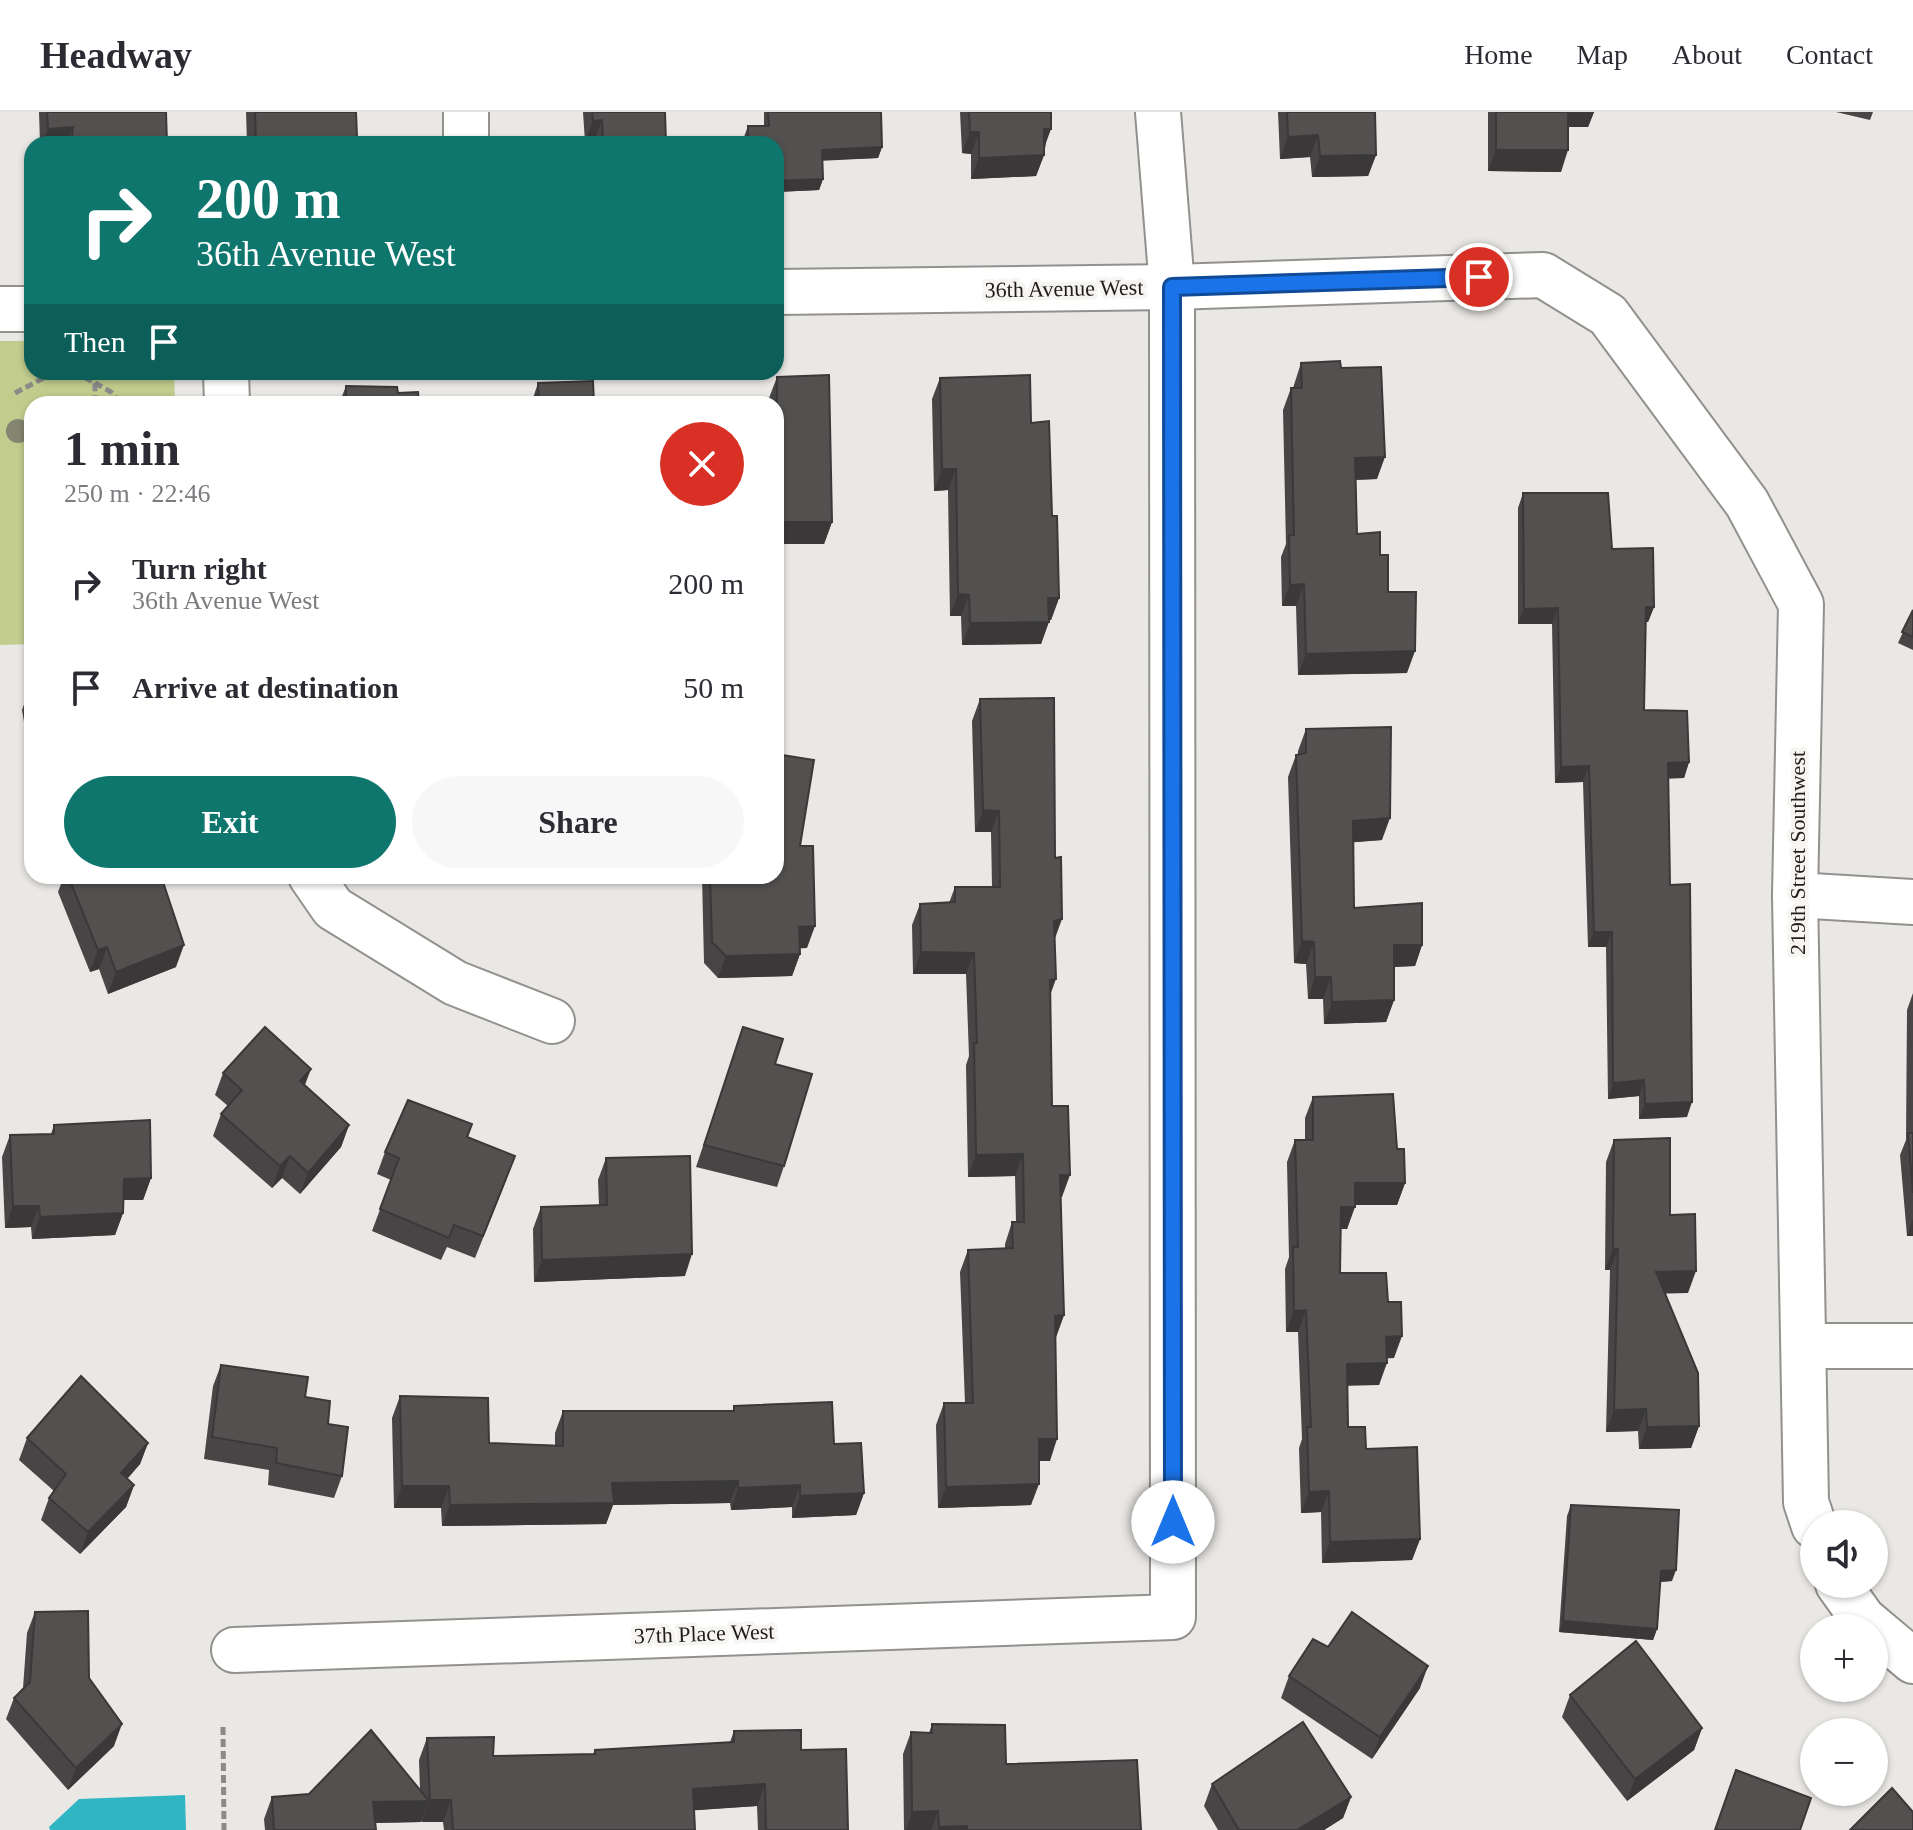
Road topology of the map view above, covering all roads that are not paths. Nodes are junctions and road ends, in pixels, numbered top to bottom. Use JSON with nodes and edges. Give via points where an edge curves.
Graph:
{"nodes":[{"id":1,"x":466,"y":112,"type":"edge"},
{"id":2,"x":1158,"y":112,"type":"edge"},
{"id":3,"x":466,"y":136,"type":"edge"},
{"id":4,"x":1543,"y":275,"type":"joint"},
{"id":5,"x":1172,"y":287,"type":"junction"},
{"id":6,"x":784,"y":292,"type":"edge"},
{"id":7,"x":0,"y":309,"type":"edge"},
{"id":8,"x":24,"y":309,"type":"edge"},
{"id":9,"x":316,"y":884,"type":"edge"},
{"id":10,"x":1795,"y":895,"type":"junction"},
{"id":11,"x":1904,"y":902,"type":"edge"},
{"id":12,"x":552,"y":1021,"type":"dead end"},
{"id":13,"x":1804,"y":1346,"type":"junction"},
{"id":14,"x":1913,"y":1346,"type":"edge"},
{"id":15,"x":1809,"y":1510,"type":"edge"},
{"id":16,"x":1848,"y":1598,"type":"edge"},
{"id":17,"x":234,"y":1650,"type":"dead end"},
{"id":18,"x":1913,"y":1661,"type":"edge"}],
"edges":[{"from":1,"to":3,"type":"street"},
{"from":2,"to":5,"type":"street"},
{"from":4,"to":5,"type":"street","name":"36th Avenue West"},
{"from":4,"to":10,"type":"street","name":"219th Street Southwest","via":[[1608,315],[1747,503],[1801,604]]},
{"from":5,"to":6,"type":"street","name":"36th Avenue West"},
{"from":5,"to":17,"type":"street","name":"37th Place West","via":[[1173,1617]]},
{"from":7,"to":8,"type":"street"},
{"from":9,"to":12,"type":"street","via":[[333,908],[455,983]]},
{"from":10,"to":11,"type":"street"},
{"from":10,"to":13,"type":"street","name":"219th Street Southwest"},
{"from":13,"to":14,"type":"street"},
{"from":13,"to":15,"type":"street","name":"219th Street Southwest"},
{"from":16,"to":18,"type":"street","via":[[1863,1619]]}]}
